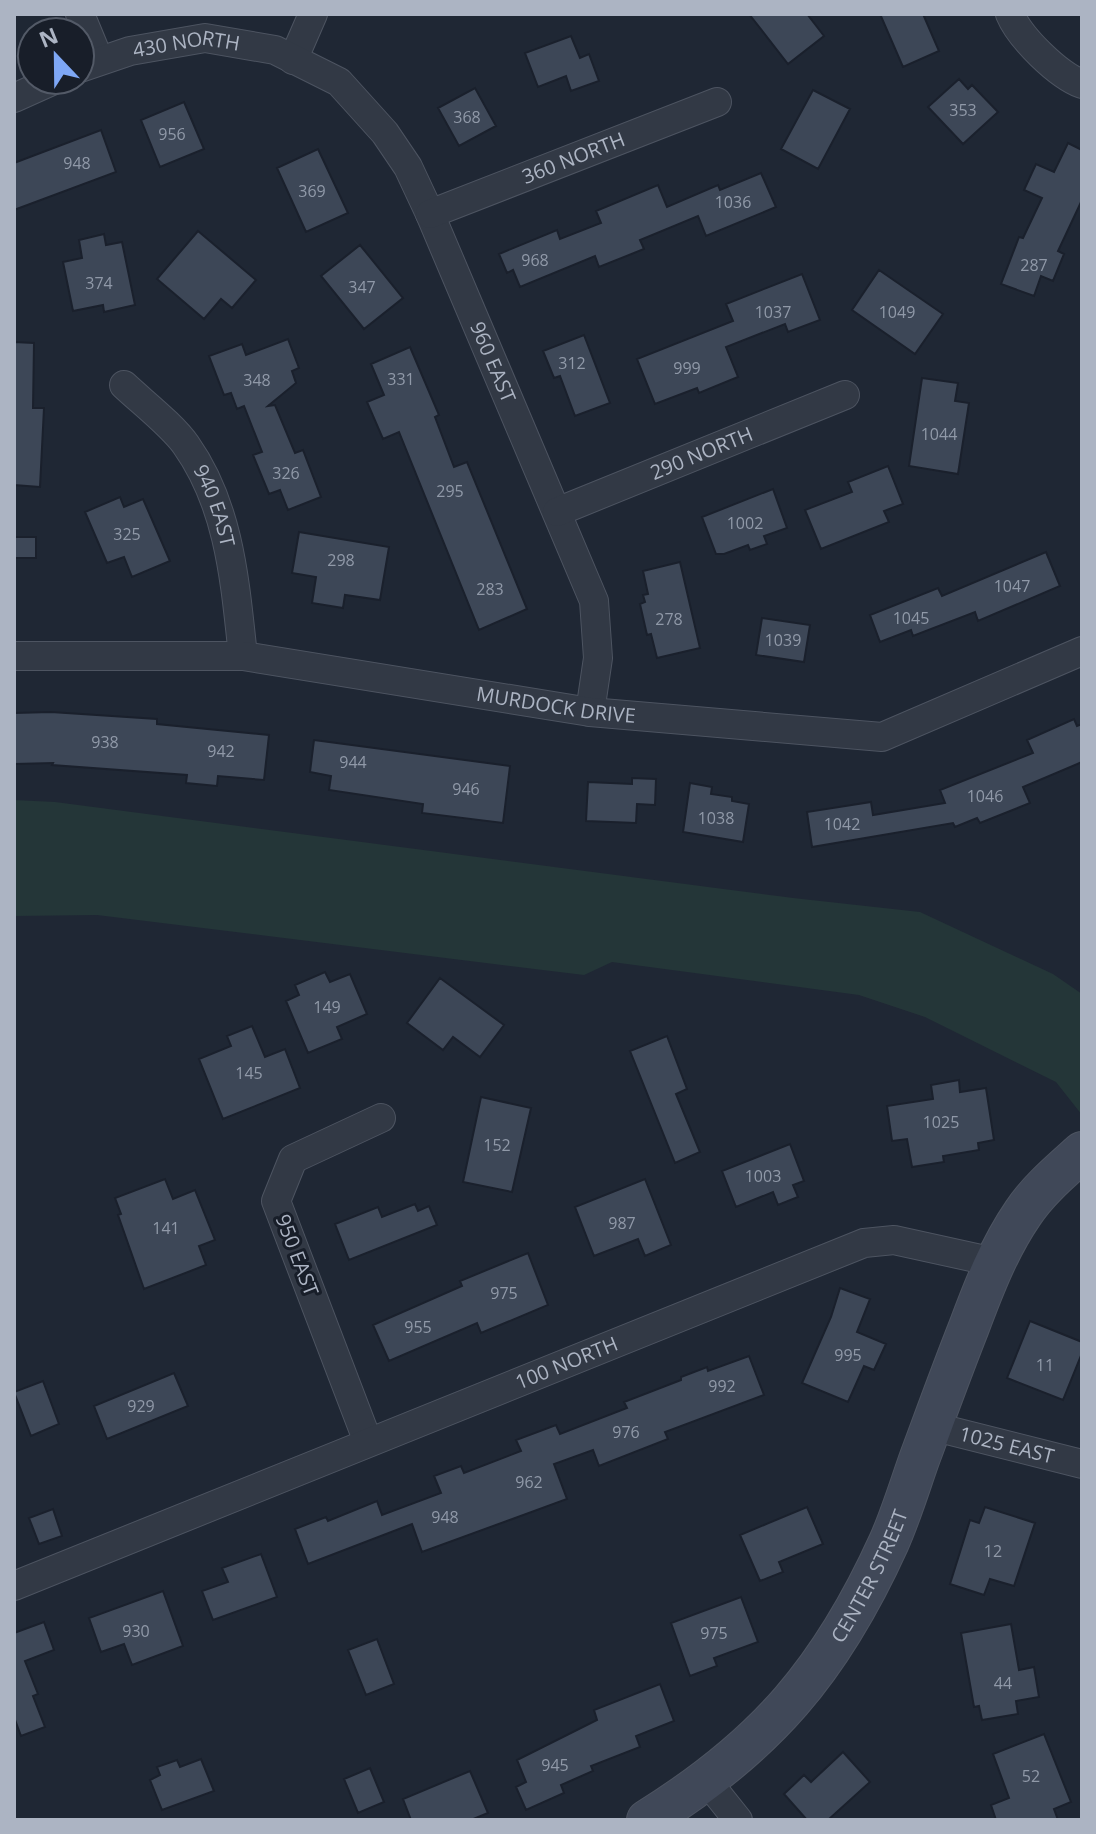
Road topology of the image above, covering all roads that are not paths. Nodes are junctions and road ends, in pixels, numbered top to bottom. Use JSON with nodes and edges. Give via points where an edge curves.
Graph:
{"nodes":[{"id":1,"x":313,"y":14,"type":"edge"},
{"id":2,"x":1010,"y":14,"type":"edge"},
{"id":3,"x":293,"y":60,"type":"junction"},
{"id":4,"x":96,"y":62,"type":"edge"},
{"id":5,"x":1082,"y":84,"type":"edge"},
{"id":6,"x":717,"y":102,"type":"dead end"},
{"id":7,"x":430,"y":214,"type":"junction"},
{"id":8,"x":124,"y":385,"type":"dead end"},
{"id":9,"x":845,"y":395,"type":"dead end"},
{"id":10,"x":557,"y":512,"type":"junction"},
{"id":11,"x":1082,"y":651,"type":"edge"},
{"id":12,"x":14,"y":656,"type":"edge"},
{"id":13,"x":243,"y":656,"type":"junction"},
{"id":14,"x":590,"y":712,"type":"junction"},
{"id":15,"x":381,"y":1118,"type":"dead end"},
{"id":16,"x":1082,"y":1152,"type":"edge"},
{"id":17,"x":994,"y":1262,"type":"junction"},
{"id":18,"x":931,"y":1426,"type":"junction"},
{"id":19,"x":368,"y":1442,"type":"junction"},
{"id":20,"x":1082,"y":1464,"type":"edge"},
{"id":21,"x":14,"y":1586,"type":"edge"},
{"id":22,"x":706,"y":1780,"type":"junction"},
{"id":23,"x":647,"y":1820,"type":"edge"},
{"id":24,"x":738,"y":1820,"type":"edge"}],
"edges":[{"from":1,"to":3,"type":"street"},
{"from":2,"to":5,"type":"street","via":[[1015,26],[1066,78]]},
{"from":3,"to":4,"type":"street","name":"430 NORTH","via":[[275,50],[205,38]]},
{"from":3,"to":7,"type":"street","name":"960 EAST","via":[[339,82],[385,133]]},
{"from":6,"to":7,"type":"street","name":"360 NORTH"},
{"from":7,"to":10,"type":"street","name":"960 EAST"},
{"from":8,"to":13,"type":"street","name":"940 EAST","via":[[186,443],[210,489],[233,569]]},
{"from":9,"to":10,"type":"street","name":"290 NORTH"},
{"from":10,"to":14,"type":"street","name":"960 EAST","via":[[594,601],[598,658]]},
{"from":11,"to":14,"type":"street","name":"MURDOCK DRIVE","via":[[882,737]]},
{"from":12,"to":13,"type":"street","name":"MURDOCK DRIVE"},
{"from":13,"to":14,"type":"street","name":"MURDOCK DRIVE"},
{"from":15,"to":19,"type":"street","name":"950 EAST","via":[[293,1159],[276,1201]]},
{"from":16,"to":17,"type":"street","via":[[1024,1211]]},
{"from":17,"to":18,"type":"street","name":"CENTER STREET"},
{"from":17,"to":19,"type":"street","name":"100 NORTH","via":[[894,1240],[864,1243]]},
{"from":18,"to":20,"type":"street","name":"1025 EAST"},
{"from":18,"to":22,"type":"street","name":"CENTER STREET","via":[[890,1540],[855,1611],[799,1695]]},
{"from":19,"to":21,"type":"street","name":"100 NORTH"},
{"from":22,"to":23,"type":"street","name":"CENTER STREET"},
{"from":22,"to":24,"type":"street"}]}
